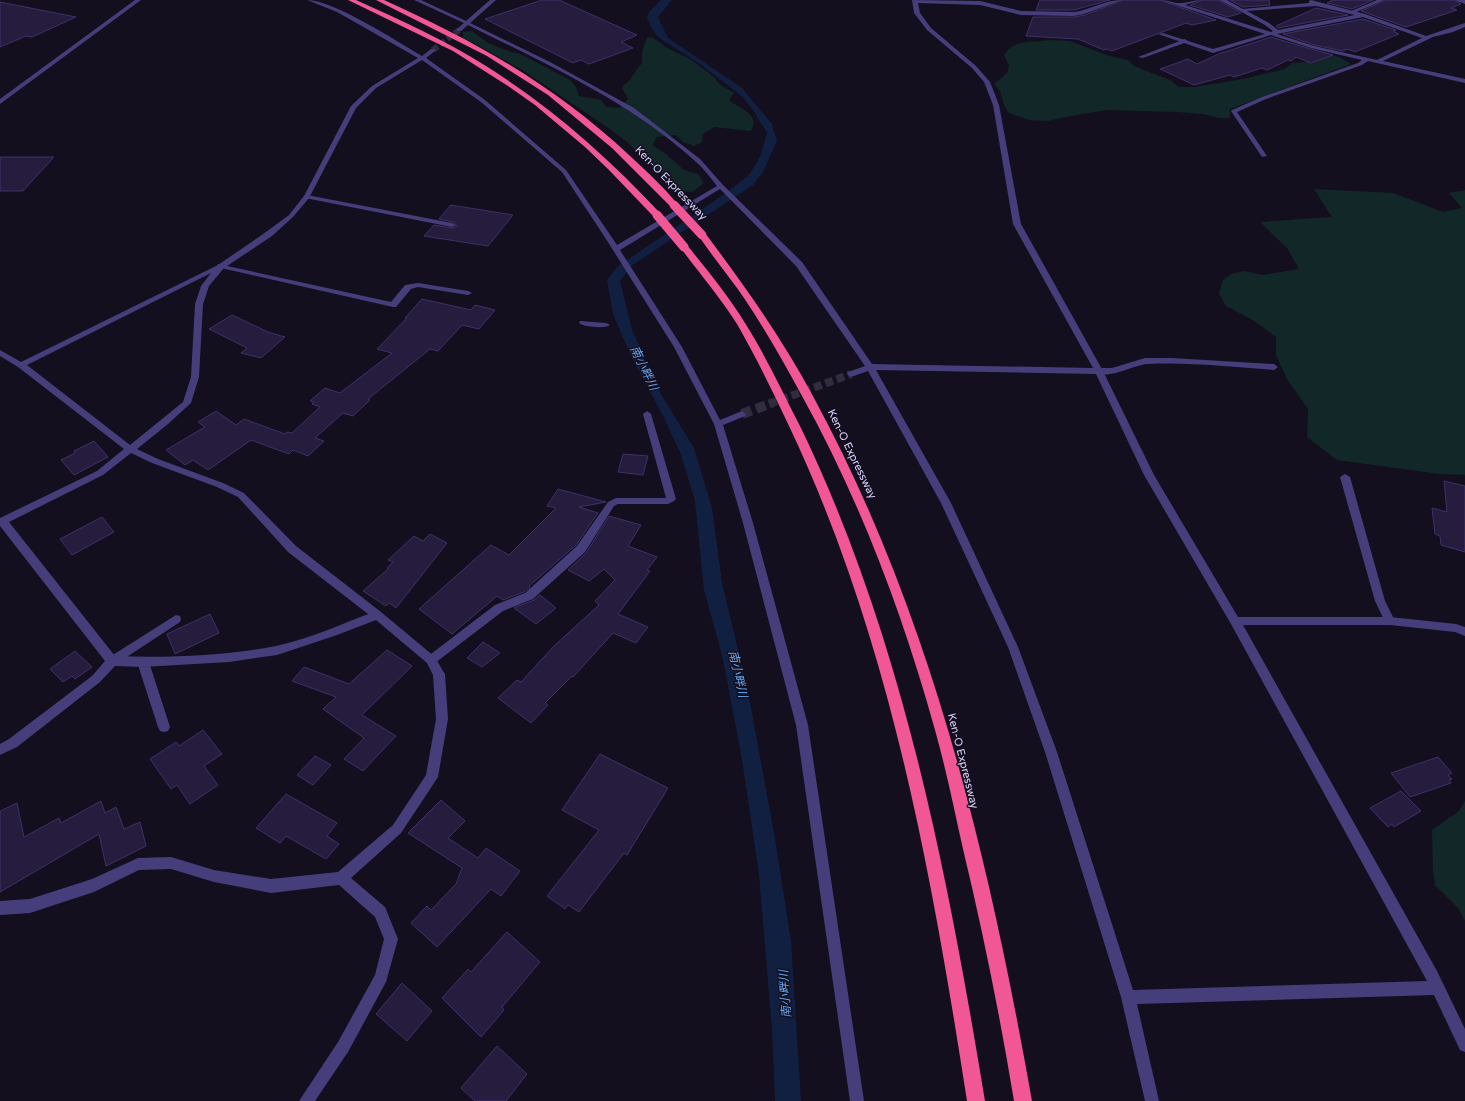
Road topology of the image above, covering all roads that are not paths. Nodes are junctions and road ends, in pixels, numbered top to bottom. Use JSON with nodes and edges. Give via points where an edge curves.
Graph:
{"nodes":[{"id":1,"x":138,"y":0,"type":"edge"},
{"id":2,"x":310,"y":0,"type":"edge"},
{"id":3,"x":352,"y":0,"type":"edge"},
{"id":4,"x":379,"y":0,"type":"edge"},
{"id":5,"x":417,"y":0,"type":"edge"},
{"id":6,"x":493,"y":0,"type":"edge"},
{"id":7,"x":916,"y":0,"type":"edge"},
{"id":8,"x":1119,"y":0,"type":"edge"},
{"id":9,"x":1164,"y":0,"type":"edge"},
{"id":10,"x":1198,"y":0,"type":"edge"},
{"id":11,"x":1223,"y":0,"type":"edge"},
{"id":12,"x":1307,"y":0,"type":"edge"},
{"id":13,"x":1381,"y":0,"type":"edge"},
{"id":14,"x":1459,"y":0,"type":"edge"},
{"id":15,"x":1465,"y":2,"type":"edge"},
{"id":16,"x":1316,"y":4,"type":"junction"},
{"id":17,"x":1180,"y":5,"type":"junction"},
{"id":18,"x":1243,"y":10,"type":"junction"},
{"id":19,"x":1352,"y":12,"type":"junction"},
{"id":20,"x":1363,"y":15,"type":"junction"},
{"id":21,"x":468,"y":24,"type":"junction"},
{"id":22,"x":1465,"y":25,"type":"edge"},
{"id":23,"x":460,"y":30,"type":"tunnel mouth"},
{"id":24,"x":1277,"y":32,"type":"junction"},
{"id":25,"x":1161,"y":34,"type":"dead end"},
{"id":26,"x":1268,"y":34,"type":"junction"},
{"id":27,"x":1427,"y":38,"type":"junction"},
{"id":28,"x":1185,"y":41,"type":"junction"},
{"id":29,"x":433,"y":50,"type":"tunnel mouth"},
{"id":30,"x":1141,"y":57,"type":"dead end"},
{"id":31,"x":422,"y":58,"type":"junction"},
{"id":32,"x":1367,"y":59,"type":"junction"},
{"id":33,"x":1379,"y":61,"type":"junction"},
{"id":34,"x":1465,"y":81,"type":"edge"},
{"id":35,"x":0,"y":102,"type":"edge"},
{"id":36,"x":1264,"y":156,"type":"dead end"},
{"id":37,"x":721,"y":186,"type":"junction"},
{"id":38,"x":307,"y":197,"type":"junction"},
{"id":39,"x":452,"y":225,"type":"dead end"},
{"id":40,"x":616,"y":249,"type":"junction"},
{"id":41,"x":221,"y":266,"type":"junction"},
{"id":42,"x":468,"y":293,"type":"dead end"},
{"id":43,"x":583,"y":323,"type":"dead end"},
{"id":44,"x":606,"y":325,"type":"dead end"},
{"id":45,"x":0,"y":353,"type":"edge"},
{"id":46,"x":21,"y":365,"type":"junction"},
{"id":47,"x":870,"y":367,"type":"junction"},
{"id":48,"x":1274,"y":367,"type":"dead end"},
{"id":49,"x":1099,"y":371,"type":"junction"},
{"id":50,"x":851,"y":374,"type":"tunnel mouth"},
{"id":51,"x":647,"y":414,"type":"dead end"},
{"id":52,"x":742,"y":414,"type":"tunnel mouth"},
{"id":53,"x":718,"y":424,"type":"junction"},
{"id":54,"x":130,"y":449,"type":"junction"},
{"id":55,"x":1345,"y":477,"type":"dead end"},
{"id":56,"x":1,"y":521,"type":"edge"},
{"id":57,"x":377,"y":615,"type":"junction"},
{"id":58,"x":176,"y":619,"type":"dead end"},
{"id":59,"x":1235,"y":621,"type":"junction"},
{"id":60,"x":1390,"y":621,"type":"junction"},
{"id":61,"x":1465,"y":632,"type":"edge"},
{"id":62,"x":431,"y":660,"type":"junction"},
{"id":63,"x":112,"y":661,"type":"junction"},
{"id":64,"x":143,"y":662,"type":"junction"},
{"id":65,"x":164,"y":727,"type":"dead end"},
{"id":66,"x":0,"y":750,"type":"edge"},
{"id":67,"x":341,"y":878,"type":"junction"},
{"id":68,"x":0,"y":908,"type":"edge"},
{"id":69,"x":1438,"y":988,"type":"junction"},
{"id":70,"x":1128,"y":997,"type":"junction"},
{"id":71,"x":1465,"y":1045,"type":"edge"},
{"id":72,"x":306,"y":1101,"type":"edge"},
{"id":73,"x":857,"y":1101,"type":"edge"},
{"id":74,"x":976,"y":1101,"type":"edge"},
{"id":75,"x":1023,"y":1101,"type":"edge"},
{"id":76,"x":1152,"y":1101,"type":"edge"}],
"edges":[{"from":1,"to":35,"type":"street"},
{"from":2,"to":31,"type":"street","via":[[339,11]]},
{"from":3,"to":74,"type":"highway","bridge":true,"via":[[456,51],[523,93],[595,150],[626,180],[684,246],[742,326],[804,445],[835,518],[868,608],[896,702],[942,900]]},
{"from":4,"to":75,"type":"highway","name":"Ken-O Expressway","bridge":true,"via":[[503,62],[540,86],[615,145],[646,174],[702,235],[764,320],[802,383],[864,512],[899,600],[932,695],[956,786],[1005,998]]},
{"from":5,"to":21,"type":"street"},
{"from":6,"to":21,"type":"street"},
{"from":7,"to":8,"type":"street","via":[[980,3],[1021,13],[1074,14]]},
{"from":7,"to":49,"type":"street","via":[[917,14],[929,29],[974,67],[987,82],[996,105],[1017,224]]},
{"from":9,"to":17,"type":"street"},
{"from":10,"to":17,"type":"street"},
{"from":11,"to":18,"type":"street"},
{"from":12,"to":16,"type":"street"},
{"from":13,"to":19,"type":"street"},
{"from":14,"to":15,"type":"street"},
{"from":16,"to":18,"type":"street"},
{"from":16,"to":19,"type":"street"},
{"from":17,"to":26,"type":"street"},
{"from":18,"to":24,"type":"street"},
{"from":19,"to":20,"type":"street"},
{"from":20,"to":24,"type":"street"},
{"from":20,"to":27,"type":"street"},
{"from":21,"to":23,"type":"street"},
{"from":21,"to":37,"type":"street","via":[[548,63],[632,109],[698,160]]},
{"from":22,"to":27,"type":"street"},
{"from":24,"to":26,"type":"street"},
{"from":25,"to":28,"type":"street"},
{"from":26,"to":28,"type":"street","via":[[1213,51]]},
{"from":26,"to":32,"type":"street"},
{"from":27,"to":33,"type":"street"},
{"from":28,"to":30,"type":"street"},
{"from":29,"to":31,"type":"street"},
{"from":31,"to":38,"type":"street","via":[[374,87],[353,107]]},
{"from":31,"to":40,"type":"street","via":[[483,100],[564,171]]},
{"from":32,"to":33,"type":"street"},
{"from":32,"to":36,"type":"street","via":[[1360,64],[1264,98],[1234,112]]},
{"from":33,"to":34,"type":"street"},
{"from":37,"to":40,"type":"street"},
{"from":37,"to":47,"type":"street","via":[[799,264]]},
{"from":38,"to":39,"type":"street"},
{"from":38,"to":41,"type":"street","via":[[269,234]]},
{"from":40,"to":53,"type":"street","via":[[678,347]]},
{"from":41,"to":42,"type":"street","via":[[393,305],[408,287],[418,285]]},
{"from":41,"to":46,"type":"street"},
{"from":41,"to":54,"type":"street","via":[[205,286],[199,304],[195,377],[186,403]]},
{"from":43,"to":44,"type":"street"},
{"from":45,"to":46,"type":"street"},
{"from":46,"to":54,"type":"street"},
{"from":47,"to":49,"type":"street"},
{"from":47,"to":50,"type":"street"},
{"from":47,"to":70,"type":"street","via":[[946,502],[1013,647],[1051,752]]},
{"from":48,"to":49,"type":"street","via":[[1145,361],[1112,371]]},
{"from":49,"to":59,"type":"street","via":[[1149,475]]},
{"from":51,"to":62,"type":"street","via":[[671,498],[668,501],[616,501],[611,504],[581,549],[529,596],[499,608]]},
{"from":52,"to":53,"type":"street"},
{"from":53,"to":73,"type":"street","via":[[748,523],[802,725]]},
{"from":54,"to":56,"type":"street","via":[[100,473]]},
{"from":54,"to":57,"type":"street","via":[[241,496],[292,549]]},
{"from":55,"to":60,"type":"street","via":[[1380,601]]},
{"from":56,"to":63,"type":"street"},
{"from":57,"to":62,"type":"street"},
{"from":57,"to":64,"type":"street","via":[[277,650],[229,657]]},
{"from":58,"to":63,"type":"street"},
{"from":59,"to":60,"type":"street"},
{"from":59,"to":69,"type":"street"},
{"from":60,"to":61,"type":"street","via":[[1456,628]]},
{"from":62,"to":67,"type":"street","via":[[439,674],[442,719],[432,777],[397,829]]},
{"from":63,"to":64,"type":"street"},
{"from":63,"to":66,"type":"street","via":[[96,679],[13,743]]},
{"from":64,"to":65,"type":"street"},
{"from":67,"to":68,"type":"street","via":[[271,886],[214,876],[171,864],[138,864],[94,885],[30,906]]},
{"from":67,"to":72,"type":"street","via":[[380,912],[391,939],[381,977],[343,1047]]},
{"from":69,"to":70,"type":"street"},
{"from":69,"to":71,"type":"street"},
{"from":70,"to":76,"type":"street"}]}
